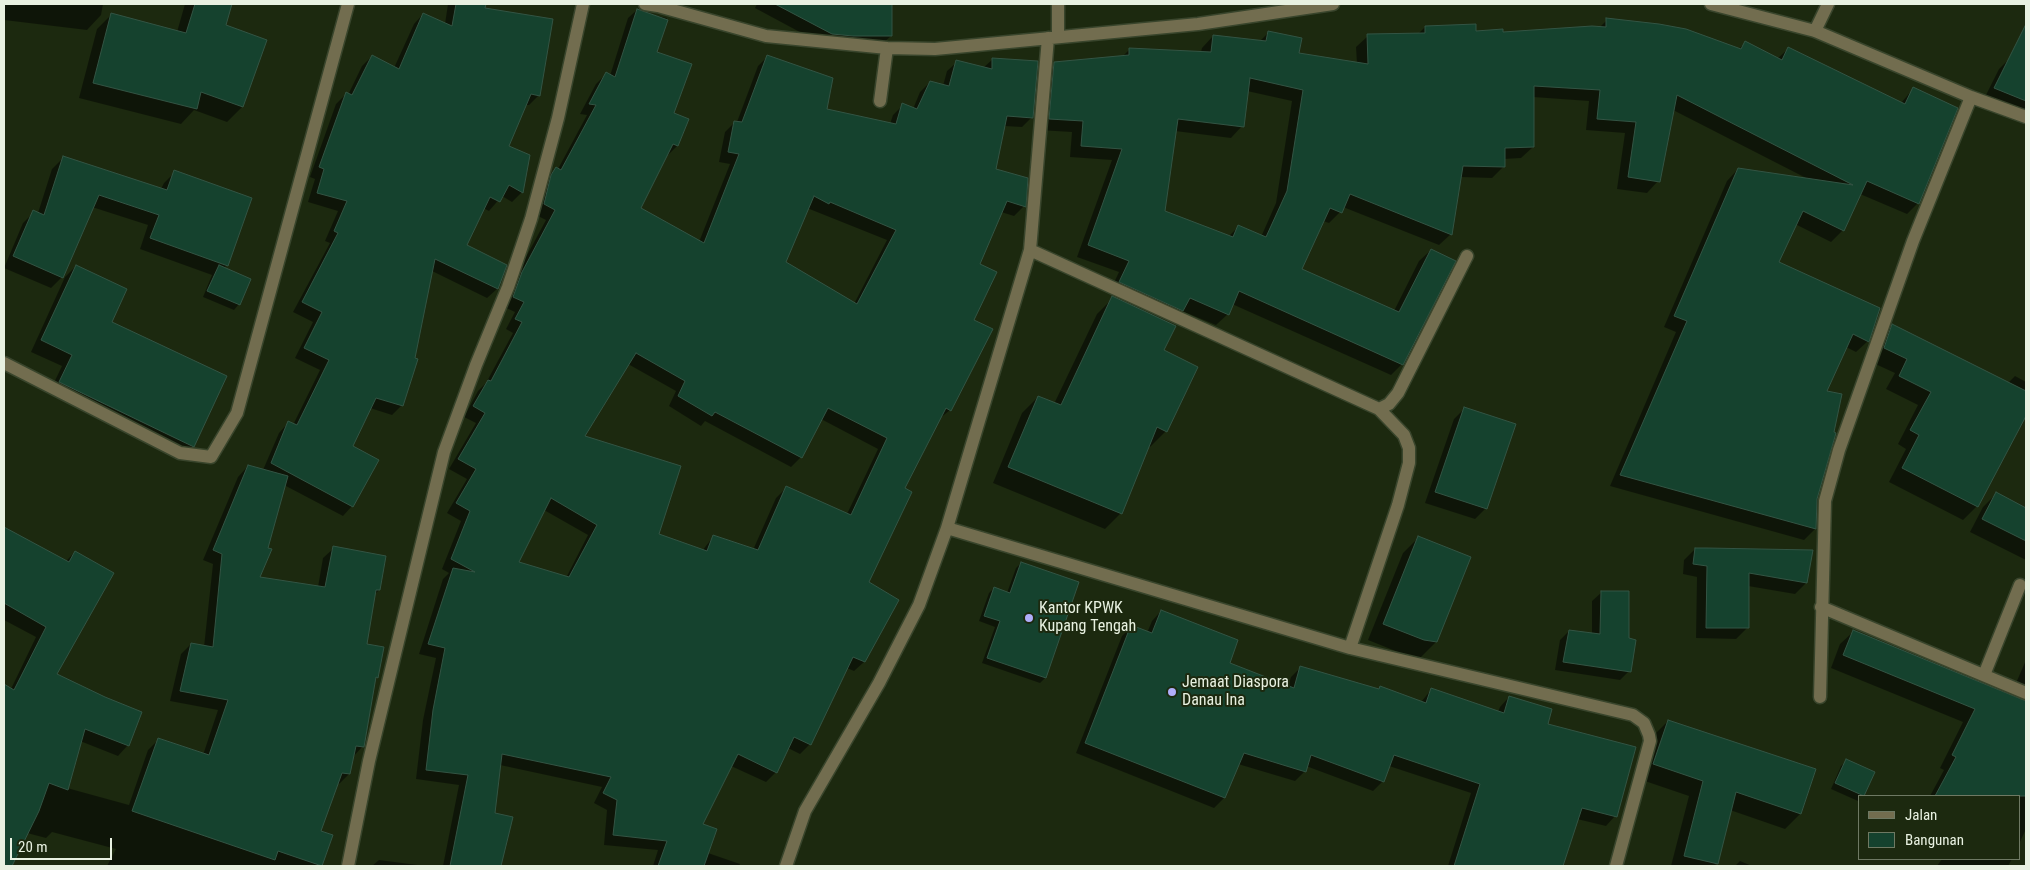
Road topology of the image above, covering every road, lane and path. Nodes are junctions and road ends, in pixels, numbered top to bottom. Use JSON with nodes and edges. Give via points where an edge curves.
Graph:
{"nodes":[{"id":1,"x":348,"y":4,"type":"edge"},
{"id":2,"x":583,"y":4,"type":"edge"},
{"id":3,"x":645,"y":4,"type":"edge"},
{"id":4,"x":1058,"y":4,"type":"edge"},
{"id":5,"x":1333,"y":4,"type":"edge"},
{"id":6,"x":1711,"y":4,"type":"edge"},
{"id":7,"x":1828,"y":4,"type":"edge"},
{"id":8,"x":1815,"y":31,"type":"junction"},
{"id":9,"x":1053,"y":38,"type":"junction"},
{"id":10,"x":887,"y":48,"type":"junction"},
{"id":11,"x":1971,"y":97,"type":"junction"},
{"id":12,"x":880,"y":101,"type":"dead end"},
{"id":13,"x":2026,"y":117,"type":"edge"},
{"id":14,"x":1030,"y":250,"type":"junction"},
{"id":15,"x":1467,"y":256,"type":"dead end"},
{"id":16,"x":4,"y":363,"type":"edge"},
{"id":17,"x":1379,"y":409,"type":"junction"},
{"id":18,"x":947,"y":528,"type":"junction"},
{"id":19,"x":2020,"y":585,"type":"dead end"},
{"id":20,"x":1821,"y":608,"type":"junction"},
{"id":21,"x":1350,"y":648,"type":"junction"},
{"id":22,"x":1984,"y":675,"type":"junction"},
{"id":23,"x":2026,"y":693,"type":"edge"},
{"id":24,"x":1820,"y":697,"type":"dead end"},
{"id":25,"x":348,"y":866,"type":"edge"},
{"id":26,"x":786,"y":866,"type":"edge"},
{"id":27,"x":1616,"y":866,"type":"edge"}],
"edges":[{"from":1,"to":16,"type":"street","via":[[237,413],[211,457],[180,453]]},
{"from":2,"to":25,"type":"street","via":[[558,118],[531,219],[444,452],[368,761]]},
{"from":3,"to":10,"type":"street","via":[[766,36]]},
{"from":4,"to":9,"type":"street"},
{"from":5,"to":9,"type":"street","via":[[1198,24]]},
{"from":6,"to":8,"type":"street"},
{"from":7,"to":8,"type":"street"},
{"from":8,"to":11,"type":"street"},
{"from":9,"to":10,"type":"street","via":[[935,49]]},
{"from":9,"to":14,"type":"street"},
{"from":10,"to":12,"type":"street"},
{"from":11,"to":13,"type":"street"},
{"from":11,"to":20,"type":"street","via":[[1913,241],[1839,450],[1825,500]]},
{"from":14,"to":17,"type":"street"},
{"from":14,"to":18,"type":"street"},
{"from":15,"to":17,"type":"street","via":[[1398,393],[1389,404]]},
{"from":17,"to":21,"type":"street","via":[[1404,435],[1409,448],[1408,463],[1398,505]]},
{"from":18,"to":21,"type":"street"},
{"from":18,"to":26,"type":"street","via":[[918,605],[879,683],[806,811]]},
{"from":19,"to":22,"type":"street"},
{"from":20,"to":22,"type":"street"},
{"from":20,"to":24,"type":"street"},
{"from":21,"to":27,"type":"street","via":[[1633,716],[1644,723],[1650,742]]},
{"from":22,"to":23,"type":"street"}]}
